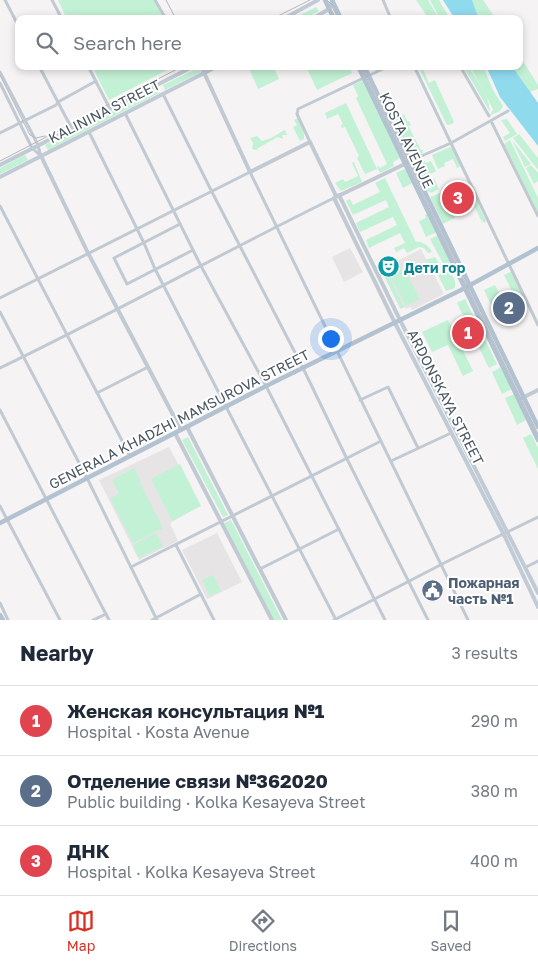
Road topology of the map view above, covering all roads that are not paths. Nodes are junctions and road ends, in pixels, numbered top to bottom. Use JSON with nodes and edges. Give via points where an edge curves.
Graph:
{"nodes":[{"id":1,"x":5,"y":0,"type":"edge"},
{"id":2,"x":52,"y":0,"type":"edge"},
{"id":3,"x":155,"y":0,"type":"edge"},
{"id":4,"x":318,"y":0,"type":"edge"},
{"id":5,"x":325,"y":0,"type":"edge"},
{"id":6,"x":333,"y":0,"type":"edge"},
{"id":7,"x":382,"y":0,"type":"edge"},
{"id":8,"x":329,"y":8,"type":"junction"},
{"id":9,"x":60,"y":15,"type":"edge"},
{"id":10,"x":164,"y":15,"type":"edge"},
{"id":11,"x":290,"y":15,"type":"edge"},
{"id":12,"x":318,"y":15,"type":"edge"},
{"id":13,"x":332,"y":15,"type":"edge"},
{"id":14,"x":339,"y":15,"type":"edge"},
{"id":15,"x":389,"y":15,"type":"edge"},
{"id":16,"x":15,"y":19,"type":"edge"},
{"id":17,"x":41,"y":70,"type":"edge"},
{"id":18,"x":90,"y":70,"type":"edge"},
{"id":19,"x":186,"y":70,"type":"edge"},
{"id":20,"x":203,"y":70,"type":"edge"},
{"id":21,"x":210,"y":70,"type":"edge"},
{"id":22,"x":361,"y":70,"type":"edge"},
{"id":23,"x":365,"y":70,"type":"edge"},
{"id":24,"x":381,"y":70,"type":"edge"},
{"id":25,"x":416,"y":70,"type":"edge"},
{"id":26,"x":462,"y":70,"type":"edge"},
{"id":27,"x":0,"y":72,"type":"edge"},
{"id":28,"x":204,"y":73,"type":"junction"},
{"id":29,"x":366,"y":77,"type":"junction"},
{"id":30,"x":96,"y":81,"type":"junction"},
{"id":31,"x":0,"y":83,"type":"edge"},
{"id":32,"x":163,"y":93,"type":"junction"},
{"id":33,"x":58,"y":102,"type":"junction"},
{"id":34,"x":110,"y":109,"type":"junction"},
{"id":35,"x":508,"y":110,"type":"dead end"},
{"id":36,"x":125,"y":113,"type":"junction"},
{"id":37,"x":489,"y":116,"type":"dead end"},
{"id":38,"x":25,"y":120,"type":"junction"},
{"id":39,"x":20,"y":122,"type":"junction"},
{"id":40,"x":492,"y":124,"type":"dead end"},
{"id":41,"x":71,"y":127,"type":"junction"},
{"id":42,"x":88,"y":132,"type":"junction"},
{"id":43,"x":0,"y":133,"type":"edge"},
{"id":44,"x":310,"y":142,"type":"junction"},
{"id":45,"x":451,"y":143,"type":"junction"},
{"id":46,"x":38,"y":145,"type":"junction"},
{"id":47,"x":32,"y":148,"type":"junction"},
{"id":48,"x":41,"y":156,"type":"junction"},
{"id":49,"x":408,"y":162,"type":"junction"},
{"id":50,"x":0,"y":165,"type":"edge"},
{"id":51,"x":250,"y":172,"type":"junction"},
{"id":52,"x":0,"y":177,"type":"edge"},
{"id":53,"x":212,"y":192,"type":"junction"},
{"id":54,"x":336,"y":196,"type":"junction"},
{"id":55,"x":0,"y":206,"type":"edge"},
{"id":56,"x":174,"y":210,"type":"junction"},
{"id":57,"x":538,"y":216,"type":"edge"},
{"id":58,"x":180,"y":224,"type":"junction"},
{"id":59,"x":277,"y":226,"type":"junction"},
{"id":60,"x":136,"y":229,"type":"junction"},
{"id":61,"x":144,"y":243,"type":"junction"},
{"id":62,"x":239,"y":244,"type":"junction"},
{"id":63,"x":538,"y":248,"type":"edge"},
{"id":64,"x":194,"y":250,"type":"junction"},
{"id":65,"x":538,"y":252,"type":"edge"},
{"id":66,"x":89,"y":254,"type":"junction"},
{"id":67,"x":529,"y":254,"type":"junction"},
{"id":68,"x":509,"y":265,"type":"junction"},
{"id":69,"x":201,"y":266,"type":"junction"},
{"id":70,"x":155,"y":269,"type":"junction"},
{"id":71,"x":38,"y":280,"type":"junction"},
{"id":72,"x":163,"y":285,"type":"junction"},
{"id":73,"x":468,"y":287,"type":"junction"},
{"id":74,"x":0,"y":298,"type":"edge"},
{"id":75,"x":117,"y":309,"type":"junction"},
{"id":76,"x":0,"y":312,"type":"edge"},
{"id":77,"x":398,"y":321,"type":"junction"},
{"id":78,"x":538,"y":325,"type":"edge"},
{"id":79,"x":66,"y":335,"type":"junction"},
{"id":80,"x":337,"y":350,"type":"junction"},
{"id":81,"x":23,"y":357,"type":"junction"},
{"id":82,"x":149,"y":367,"type":"junction"},
{"id":83,"x":0,"y":368,"type":"edge"},
{"id":84,"x":303,"y":368,"type":"junction"},
{"id":85,"x":266,"y":386,"type":"junction"},
{"id":86,"x":538,"y":390,"type":"edge"},
{"id":87,"x":97,"y":392,"type":"junction"},
{"id":88,"x":524,"y":398,"type":"junction"},
{"id":89,"x":360,"y":400,"type":"junction"},
{"id":90,"x":518,"y":400,"type":"junction"},
{"id":91,"x":227,"y":406,"type":"junction"},
{"id":92,"x":0,"y":410,"type":"edge"},
{"id":93,"x":186,"y":427,"type":"junction"},
{"id":94,"x":538,"y":427,"type":"edge"},
{"id":95,"x":181,"y":430,"type":"junction"},
{"id":96,"x":175,"y":433,"type":"junction"},
{"id":97,"x":451,"y":433,"type":"junction"},
{"id":98,"x":538,"y":440,"type":"edge"},
{"id":99,"x":381,"y":441,"type":"junction"},
{"id":100,"x":418,"y":448,"type":"junction"},
{"id":101,"x":130,"y":456,"type":"junction"},
{"id":102,"x":347,"y":458,"type":"junction"},
{"id":103,"x":391,"y":461,"type":"junction"},
{"id":104,"x":312,"y":476,"type":"junction"},
{"id":105,"x":87,"y":478,"type":"junction"},
{"id":106,"x":273,"y":495,"type":"junction"},
{"id":107,"x":46,"y":499,"type":"junction"},
{"id":108,"x":0,"y":506,"type":"edge"},
{"id":109,"x":233,"y":516,"type":"junction"},
{"id":110,"x":538,"y":517,"type":"edge"},
{"id":111,"x":7,"y":519,"type":"junction"},
{"id":112,"x":221,"y":522,"type":"junction"},
{"id":113,"x":0,"y":523,"type":"edge"},
{"id":114,"x":339,"y":529,"type":"junction"},
{"id":115,"x":508,"y":532,"type":"junction"},
{"id":116,"x":503,"y":535,"type":"junction"},
{"id":117,"x":176,"y":545,"type":"junction"},
{"id":118,"x":300,"y":548,"type":"junction"},
{"id":119,"x":538,"y":561,"type":"edge"},
{"id":120,"x":442,"y":564,"type":"junction"},
{"id":121,"x":130,"y":567,"type":"junction"},
{"id":122,"x":526,"y":567,"type":"junction"},
{"id":123,"x":260,"y":568,"type":"junction"},
{"id":124,"x":409,"y":581,"type":"junction"},
{"id":125,"x":538,"y":593,"type":"edge"},
{"id":126,"x":201,"y":594,"type":"junction"},
{"id":127,"x":375,"y":599,"type":"junction"},
{"id":128,"x":0,"y":603,"type":"edge"},
{"id":129,"x":538,"y":607,"type":"edge"},
{"id":130,"x":106,"y":614,"type":"junction"},
{"id":131,"x":0,"y":615,"type":"edge"},
{"id":132,"x":157,"y":619,"type":"edge"},
{"id":133,"x":2,"y":620,"type":"edge"},
{"id":134,"x":8,"y":620,"type":"edge"},
{"id":135,"x":60,"y":620,"type":"edge"},
{"id":136,"x":93,"y":620,"type":"edge"},
{"id":137,"x":109,"y":620,"type":"edge"},
{"id":138,"x":152,"y":620,"type":"edge"},
{"id":139,"x":214,"y":620,"type":"edge"},
{"id":140,"x":272,"y":620,"type":"edge"},
{"id":141,"x":286,"y":620,"type":"edge"},
{"id":142,"x":335,"y":620,"type":"edge"},
{"id":143,"x":385,"y":620,"type":"edge"},
{"id":144,"x":428,"y":620,"type":"edge"},
{"id":145,"x":468,"y":620,"type":"edge"}],
"edges":[{"from":1,"to":16,"type":"street"},
{"from":2,"to":9,"type":"street"},
{"from":3,"to":10,"type":"street"},
{"from":4,"to":11,"type":"main road"},
{"from":5,"to":8,"type":"main road"},
{"from":6,"to":8,"type":"main road"},
{"from":6,"to":14,"type":"main road"},
{"from":7,"to":15,"type":"street"},
{"from":8,"to":12,"type":"main road"},
{"from":8,"to":13,"type":"main road"},
{"from":17,"to":33,"type":"street"},
{"from":18,"to":30,"type":"street"},
{"from":19,"to":34,"type":"main road","name":"KALININA STREET"},
{"from":20,"to":28,"type":"street"},
{"from":21,"to":28,"type":"main road","name":"KALININA STREET"},
{"from":22,"to":29,"type":"main road","name":"KOSTA AVENUE"},
{"from":23,"to":29,"type":"main road","name":"KOSTA AVENUE"},
{"from":24,"to":29,"type":"street"},
{"from":25,"to":45,"type":"street"},
{"from":26,"to":37,"type":"street"},
{"from":27,"to":38,"type":"street"},
{"from":28,"to":32,"type":"main road","name":"KALININA STREET"},
{"from":28,"to":51,"type":"street"},
{"from":29,"to":44,"type":"street","name":"ARDONSKAYA STREET","via":[[301,106],[297,111],[298,118]]},
{"from":29,"to":49,"type":"main road","name":"KOSTA AVENUE"},
{"from":30,"to":33,"type":"street"},
{"from":30,"to":34,"type":"street"},
{"from":31,"to":39,"type":"street"},
{"from":32,"to":36,"type":"main road","name":"KALININA STREET"},
{"from":32,"to":53,"type":"street"},
{"from":33,"to":38,"type":"street"},
{"from":33,"to":41,"type":"street"},
{"from":34,"to":41,"type":"main road","name":"KALININA STREET"},
{"from":35,"to":45,"type":"street"},
{"from":36,"to":42,"type":"main road","name":"KALININA STREET"},
{"from":36,"to":56,"type":"street"},
{"from":38,"to":39,"type":"street"},
{"from":38,"to":46,"type":"street"},
{"from":39,"to":43,"type":"street"},
{"from":39,"to":47,"type":"street"},
{"from":40,"to":57,"type":"street"},
{"from":41,"to":46,"type":"main road","name":"KALININA STREET"},
{"from":42,"to":48,"type":"main road","name":"KALININA STREET"},
{"from":42,"to":60,"type":"street"},
{"from":44,"to":51,"type":"street"},
{"from":44,"to":54,"type":"street","name":"ARDONSKAYA STREET"},
{"from":45,"to":49,"type":"street"},
{"from":45,"to":68,"type":"street"},
{"from":46,"to":47,"type":"main road","name":"KALININA STREET"},
{"from":46,"to":48,"type":"street"},
{"from":47,"to":48,"type":"street"},
{"from":47,"to":50,"type":"main road","name":"KALININA STREET"},
{"from":48,"to":52,"type":"main road","name":"KALININA STREET"},
{"from":48,"to":66,"type":"street"},
{"from":49,"to":54,"type":"street"},
{"from":49,"to":73,"type":"main road","name":"KOSTA AVENUE"},
{"from":51,"to":53,"type":"street"},
{"from":51,"to":59,"type":"street"},
{"from":53,"to":56,"type":"street"},
{"from":53,"to":62,"type":"street"},
{"from":54,"to":59,"type":"street"},
{"from":54,"to":77,"type":"street","name":"ARDONSKAYA STREET"},
{"from":55,"to":71,"type":"street"},
{"from":56,"to":58,"type":"street"},
{"from":56,"to":60,"type":"street"},
{"from":58,"to":61,"type":"street"},
{"from":58,"to":64,"type":"street"},
{"from":59,"to":62,"type":"street"},
{"from":59,"to":80,"type":"street"},
{"from":60,"to":61,"type":"street"},
{"from":60,"to":66,"type":"street"},
{"from":61,"to":70,"type":"street"},
{"from":61,"to":70,"type":"street","via":[[114,258],[127,284]]},
{"from":62,"to":69,"type":"street"},
{"from":62,"to":84,"type":"street"},
{"from":63,"to":67,"type":"main road","name":"GENERALA KHADZHI MAMSUROVA STREET"},
{"from":64,"to":69,"type":"street"},
{"from":64,"to":70,"type":"street"},
{"from":65,"to":67,"type":"main road","name":"GENERALA KHADZHI MAMSUROVA STREET"},
{"from":66,"to":71,"type":"street"},
{"from":66,"to":75,"type":"street"},
{"from":67,"to":68,"type":"main road","name":"GENERALA KHADZHI MAMSUROVA STREET"},
{"from":68,"to":73,"type":"main road","name":"GENERALA KHADZHI MAMSUROVA STREET"},
{"from":68,"to":78,"type":"street"},
{"from":69,"to":72,"type":"street"},
{"from":69,"to":85,"type":"street"},
{"from":70,"to":72,"type":"street"},
{"from":71,"to":74,"type":"street"},
{"from":71,"to":79,"type":"street"},
{"from":72,"to":75,"type":"street"},
{"from":72,"to":91,"type":"street"},
{"from":73,"to":77,"type":"main road","name":"GENERALA KHADZHI MAMSUROVA STREET"},
{"from":73,"to":88,"type":"main road","name":"KOSTA AVENUE"},
{"from":73,"to":90,"type":"main road","name":"KOSTA AVENUE"},
{"from":75,"to":79,"type":"street"},
{"from":75,"to":82,"type":"street"},
{"from":76,"to":81,"type":"street"},
{"from":77,"to":80,"type":"main road","name":"GENERALA KHADZHI MAMSUROVA STREET"},
{"from":77,"to":97,"type":"main road","name":"ARDONSKAYA STREET"},
{"from":77,"to":115,"type":"main road","name":"ARDONSKAYA STREET"},
{"from":79,"to":81,"type":"street"},
{"from":79,"to":87,"type":"street"},
{"from":80,"to":84,"type":"main road","name":"GENERALA KHADZHI MAMSUROVA STREET"},
{"from":80,"to":89,"type":"street"},
{"from":81,"to":83,"type":"street"},
{"from":81,"to":105,"type":"street"},
{"from":82,"to":87,"type":"street"},
{"from":82,"to":95,"type":"street"},
{"from":84,"to":85,"type":"main road","name":"GENERALA KHADZHI MAMSUROVA STREET"},
{"from":84,"to":102,"type":"street"},
{"from":85,"to":91,"type":"main road","name":"GENERALA KHADZHI MAMSUROVA STREET"},
{"from":85,"to":104,"type":"street"},
{"from":86,"to":88,"type":"street"},
{"from":87,"to":101,"type":"street"},
{"from":88,"to":90,"type":"street"},
{"from":88,"to":94,"type":"main road","name":"KOSTA AVENUE"},
{"from":89,"to":99,"type":"street"},
{"from":89,"to":100,"type":"street","via":[[388,387]]},
{"from":90,"to":98,"type":"main road","name":"KOSTA AVENUE"},
{"from":91,"to":93,"type":"main road","name":"GENERALA KHADZHI MAMSUROVA STREET"},
{"from":91,"to":106,"type":"street"},
{"from":92,"to":107,"type":"street"},
{"from":93,"to":95,"type":"main road","name":"GENERALA KHADZHI MAMSUROVA STREET"},
{"from":93,"to":109,"type":"street"},
{"from":95,"to":96,"type":"main road","name":"GENERALA KHADZHI MAMSUROVA STREET"},
{"from":96,"to":101,"type":"main road","name":"GENERALA KHADZHI MAMSUROVA STREET"},
{"from":96,"to":112,"type":"street"},
{"from":97,"to":100,"type":"street"},
{"from":97,"to":116,"type":"main road","name":"ARDONSKAYA STREET"},
{"from":99,"to":102,"type":"street"},
{"from":99,"to":103,"type":"street"},
{"from":100,"to":103,"type":"street"},
{"from":101,"to":105,"type":"main road","name":"GENERALA KHADZHI MAMSUROVA STREET"},
{"from":102,"to":104,"type":"street"},
{"from":102,"to":124,"type":"street"},
{"from":103,"to":120,"type":"street"},
{"from":104,"to":106,"type":"street"},
{"from":104,"to":114,"type":"street"},
{"from":105,"to":107,"type":"main road","name":"GENERALA KHADZHI MAMSUROVA STREET"},
{"from":105,"to":121,"type":"street"},
{"from":106,"to":109,"type":"street"},
{"from":106,"to":118,"type":"street"},
{"from":107,"to":111,"type":"main road","name":"GENERALA KHADZHI MAMSUROVA STREET"},
{"from":107,"to":130,"type":"street"},
{"from":108,"to":111,"type":"street"},
{"from":109,"to":112,"type":"street"},
{"from":109,"to":123,"type":"street"},
{"from":110,"to":115,"type":"street"},
{"from":111,"to":113,"type":"main road","name":"GENERALA KHADZHI MAMSUROVA STREET"},
{"from":111,"to":135,"type":"street"},
{"from":112,"to":117,"type":"street"},
{"from":112,"to":140,"type":"street"},
{"from":114,"to":118,"type":"street"},
{"from":114,"to":127,"type":"street"},
{"from":115,"to":116,"type":"street"},
{"from":115,"to":122,"type":"main road","name":"ARDONSKAYA STREET"},
{"from":116,"to":120,"type":"street"},
{"from":116,"to":129,"type":"main road","name":"ARDONSKAYA STREET"},
{"from":117,"to":121,"type":"street"},
{"from":117,"to":126,"type":"street"},
{"from":118,"to":123,"type":"street"},
{"from":118,"to":142,"type":"street"},
{"from":119,"to":122,"type":"street"},
{"from":120,"to":124,"type":"street"},
{"from":120,"to":145,"type":"street"},
{"from":121,"to":132,"type":"street"},
{"from":122,"to":125,"type":"main road","name":"ARDONSKAYA STREET"},
{"from":123,"to":141,"type":"street"},
{"from":124,"to":127,"type":"street"},
{"from":124,"to":144,"type":"street"},
{"from":126,"to":132,"type":"street"},
{"from":126,"to":139,"type":"street"},
{"from":127,"to":142,"type":"street"},
{"from":127,"to":143,"type":"street"},
{"from":128,"to":134,"type":"street"},
{"from":130,"to":136,"type":"street"},
{"from":130,"to":137,"type":"street"},
{"from":131,"to":133,"type":"main road"},
{"from":132,"to":138,"type":"street"}]}
